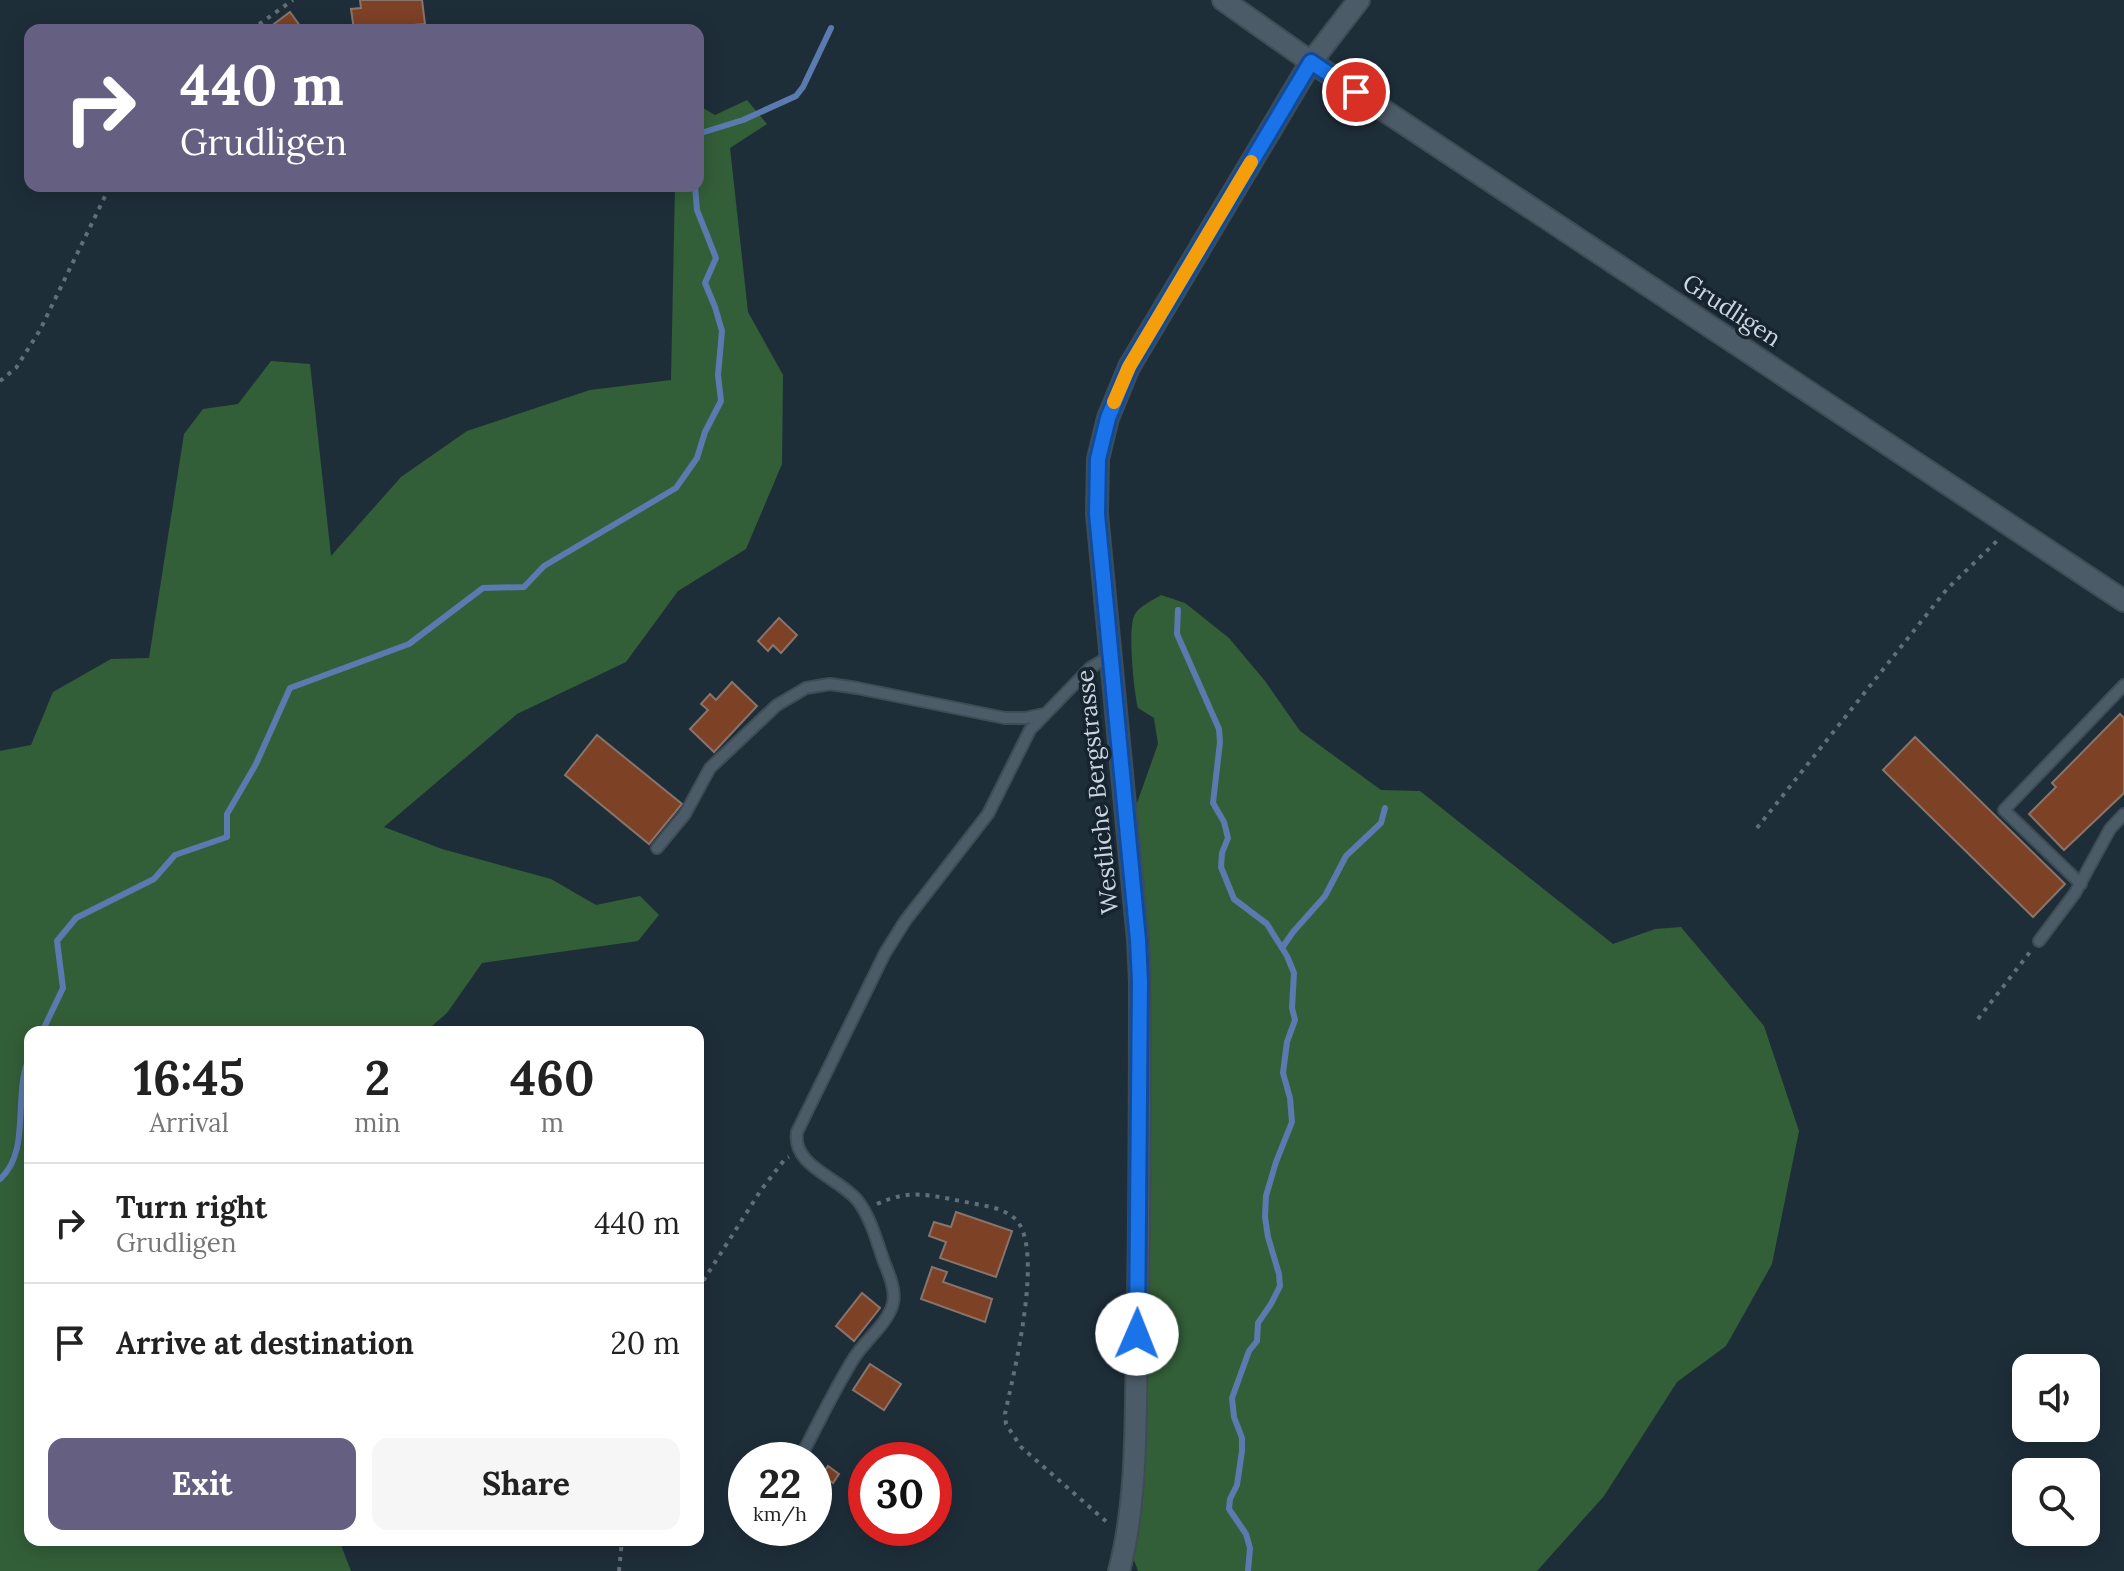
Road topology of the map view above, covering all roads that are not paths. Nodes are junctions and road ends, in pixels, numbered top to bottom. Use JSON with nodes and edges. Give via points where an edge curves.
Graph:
{"nodes":[{"id":1,"x":1223,"y":0,"type":"edge"},
{"id":2,"x":1359,"y":0,"type":"edge"},
{"id":3,"x":1311,"y":62,"type":"junction"},
{"id":4,"x":2124,"y":601,"type":"edge"},
{"id":5,"x":1110,"y":656,"type":"junction"},
{"id":6,"x":2124,"y":685,"type":"edge"},
{"id":7,"x":1044,"y":714,"type":"junction"},
{"id":8,"x":2124,"y":814,"type":"edge"},
{"id":9,"x":657,"y":848,"type":"dead end"},
{"id":10,"x":2081,"y":884,"type":"junction"},
{"id":11,"x":2039,"y":941,"type":"road end"},
{"id":12,"x":809,"y":1442,"type":"edge"},
{"id":13,"x":1119,"y":1571,"type":"edge"}],
"edges":[{"from":1,"to":3,"type":"street","name":"Grudligen"},
{"from":2,"to":3,"type":"street","name":"Westliche Bergstrasse"},
{"from":3,"to":4,"type":"street","name":"Grudligen"},
{"from":3,"to":5,"type":"street","name":"Westliche Bergstrasse","via":[[1129,367],[1108,418],[1098,459],[1097,514]]},
{"from":5,"to":7,"type":"lane","via":[[1090,668]]},
{"from":5,"to":13,"type":"street","name":"Westliche Bergstrasse","via":[[1140,982],[1135,1434]]},
{"from":6,"to":10,"type":"lane","via":[[2004,810]]},
{"from":7,"to":9,"type":"lane","via":[[1005,718],[830,684],[806,688],[777,705],[710,768],[685,814]]},
{"from":7,"to":12,"type":"lane","via":[[1030,730],[988,814],[885,953],[797,1132],[798,1152],[848,1190],[864,1210],[894,1294],[893,1305],[855,1356]]},
{"from":8,"to":10,"type":"lane","via":[[2110,829]]},
{"from":10,"to":11,"type":"lane"}]}
